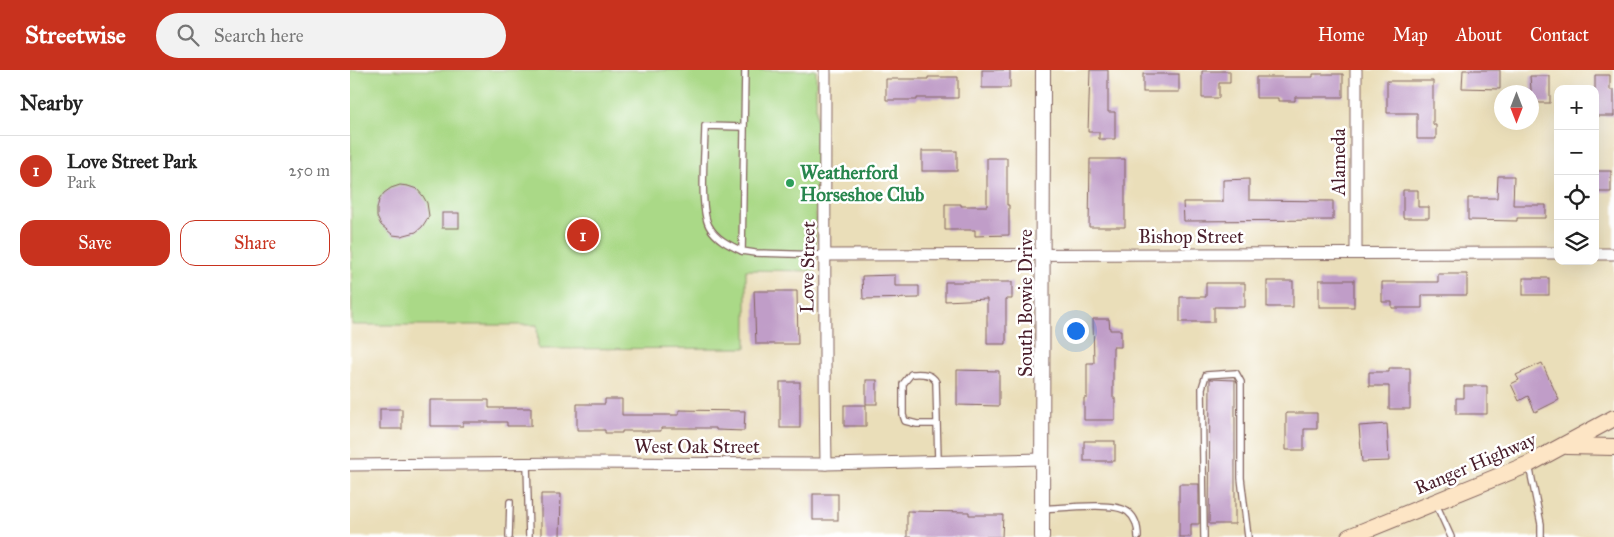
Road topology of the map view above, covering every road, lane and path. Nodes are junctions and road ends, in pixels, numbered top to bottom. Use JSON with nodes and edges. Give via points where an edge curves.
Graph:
{"nodes":[{"id":1,"x":744,"y":70,"type":"edge"},
{"id":2,"x":825,"y":70,"type":"edge"},
{"id":3,"x":1043,"y":70,"type":"edge"},
{"id":4,"x":1356,"y":70,"type":"edge"},
{"id":5,"x":743,"y":127,"type":"junction"},
{"id":6,"x":742,"y":251,"type":"junction"},
{"id":7,"x":1044,"y":253,"type":"junction"},
{"id":8,"x":1356,"y":253,"type":"junction"},
{"id":9,"x":1554,"y":254,"type":"edge"},
{"id":10,"x":1599,"y":254,"type":"edge"},
{"id":11,"x":1614,"y":254,"type":"edge"},
{"id":12,"x":825,"y":255,"type":"junction"},
{"id":13,"x":1614,"y":418,"type":"edge"},
{"id":14,"x":937,"y":424,"type":"junction"},
{"id":15,"x":1562,"y":446,"type":"junction"},
{"id":16,"x":1614,"y":447,"type":"edge"},
{"id":17,"x":1043,"y":459,"type":"junction"},
{"id":18,"x":938,"y":461,"type":"junction"},
{"id":19,"x":527,"y":464,"type":"junction"},
{"id":20,"x":826,"y":464,"type":"junction"},
{"id":21,"x":1528,"y":464,"type":"junction"},
{"id":22,"x":350,"y":465,"type":"edge"},
{"id":23,"x":510,"y":502,"type":"dead end"},
{"id":24,"x":1435,"y":502,"type":"junction"},
{"id":25,"x":1042,"y":509,"type":"junction"},
{"id":26,"x":509,"y":537,"type":"edge"},
{"id":27,"x":529,"y":537,"type":"edge"},
{"id":28,"x":1042,"y":537,"type":"edge"},
{"id":29,"x":1138,"y":537,"type":"edge"},
{"id":30,"x":1204,"y":537,"type":"edge"},
{"id":31,"x":1248,"y":537,"type":"edge"},
{"id":32,"x":1349,"y":537,"type":"edge"},
{"id":33,"x":1451,"y":537,"type":"edge"},
{"id":34,"x":1541,"y":537,"type":"edge"}],
"edges":[{"from":1,"to":5,"type":"lane"},
{"from":2,"to":12,"type":"street","name":"Love Street"},
{"from":3,"to":7,"type":"street","name":"South Bowie Drive"},
{"from":4,"to":8,"type":"street","name":"Alameda"},
{"from":5,"to":6,"type":"lane"},
{"from":5,"to":6,"type":"lane","via":[[705,126],[704,200],[704,213],[717,236],[727,245]]},
{"from":6,"to":12,"type":"lane"},
{"from":7,"to":8,"type":"street","name":"Bishop Street"},
{"from":7,"to":12,"type":"street","name":"Bishop Street"},
{"from":7,"to":17,"type":"street","name":"South Bowie Drive"},
{"from":8,"to":9,"type":"street","name":"Bishop Street"},
{"from":10,"to":11,"type":"street"},
{"from":12,"to":20,"type":"street","name":"Love Street"},
{"from":13,"to":15,"type":"main road","name":"Ranger Highway"},
{"from":14,"to":14,"type":"lane","via":[[934,378],[927,374],[911,374],[903,384],[905,420]]},
{"from":14,"to":18,"type":"lane"},
{"from":15,"to":16,"type":"main road"},
{"from":15,"to":21,"type":"main road","name":"Ranger Highway"},
{"from":17,"to":18,"type":"street","name":"West Oak Street"},
{"from":17,"to":25,"type":"street","name":"South Bowie Drive"},
{"from":18,"to":20,"type":"street","name":"West Oak Street"},
{"from":19,"to":20,"type":"street","name":"West Oak Street"},
{"from":19,"to":22,"type":"street","name":"West Oak Street"},
{"from":19,"to":27,"type":"lane"},
{"from":21,"to":24,"type":"main road","name":"Ranger Highway"},
{"from":21,"to":34,"type":"lane"},
{"from":23,"to":26,"type":"lane"},
{"from":24,"to":32,"type":"main road","name":"Ranger Highway"},
{"from":24,"to":33,"type":"lane"},
{"from":25,"to":28,"type":"street","name":"South Bowie Drive"},
{"from":25,"to":29,"type":"lane","via":[[1121,508],[1134,518]]},
{"from":30,"to":31,"type":"lane","via":[[1202,388],[1206,375],[1236,373],[1241,382],[1241,478]]}]}
